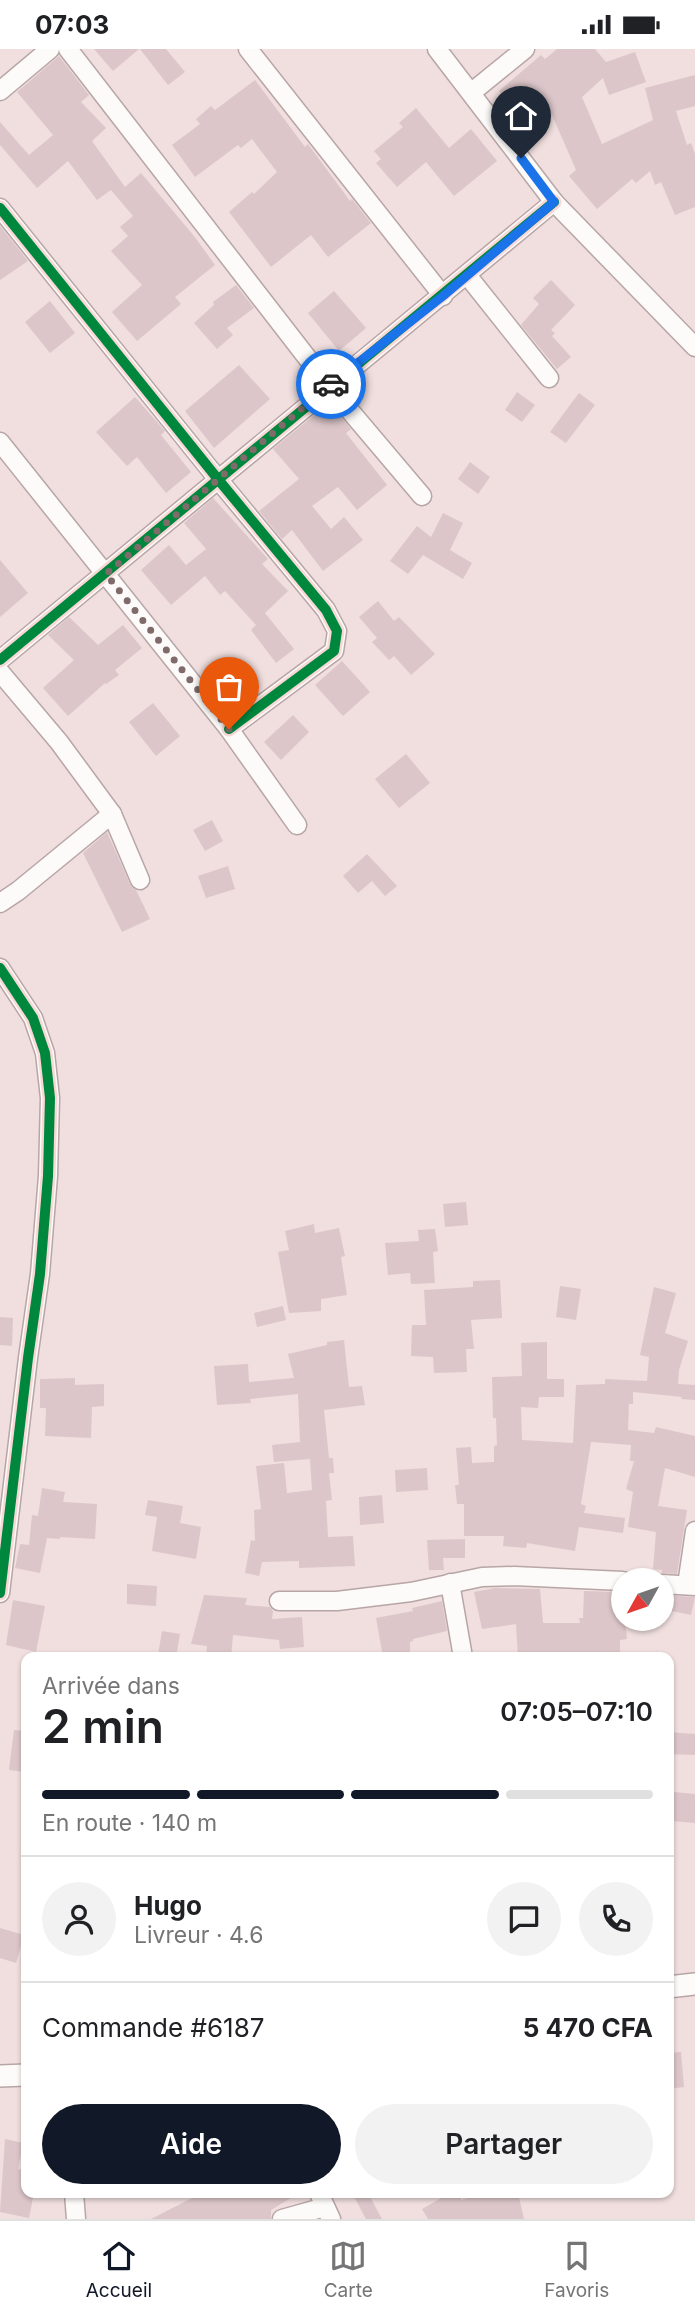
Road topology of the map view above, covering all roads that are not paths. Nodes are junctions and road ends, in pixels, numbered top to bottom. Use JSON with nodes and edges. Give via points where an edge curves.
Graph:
{"nodes":[{"id":1,"x":50,"y":49,"type":"edge"},
{"id":2,"x":68,"y":49,"type":"edge"},
{"id":3,"x":248,"y":49,"type":"edge"},
{"id":4,"x":437,"y":49,"type":"edge"},
{"id":5,"x":525,"y":49,"type":"edge"},
{"id":6,"x":0,"y":91,"type":"edge"},
{"id":7,"x":472,"y":92,"type":"junction"},
{"id":8,"x":554,"y":202,"type":"junction"},
{"id":9,"x":0,"y":208,"type":"edge"},
{"id":10,"x":467,"y":275,"type":"junction"},
{"id":11,"x":443,"y":296,"type":"junction"},
{"id":12,"x":694,"y":344,"type":"edge"},
{"id":13,"x":549,"y":378,"type":"dead end"},
{"id":14,"x":329,"y":386,"type":"junction"},
{"id":15,"x":0,"y":442,"type":"edge"},
{"id":16,"x":217,"y":478,"type":"junction"},
{"id":17,"x":422,"y":496,"type":"dead end"},
{"id":18,"x":106,"y":574,"type":"junction"},
{"id":19,"x":0,"y":660,"type":"edge"},
{"id":20,"x":0,"y":672,"type":"edge"},
{"id":21,"x":229,"y":729,"type":"junction"},
{"id":22,"x":112,"y":814,"type":"junction"},
{"id":23,"x":297,"y":825,"type":"dead end"},
{"id":24,"x":141,"y":880,"type":"dead end"},
{"id":25,"x":0,"y":903,"type":"edge"},
{"id":26,"x":0,"y":968,"type":"edge"},
{"id":27,"x":695,"y":1531,"type":"edge"},
{"id":28,"x":611,"y":1580,"type":"edge"},
{"id":29,"x":450,"y":1583,"type":"junction"},
{"id":30,"x":691,"y":1586,"type":"edge"},
{"id":31,"x":0,"y":1593,"type":"edge"},
{"id":32,"x":279,"y":1601,"type":"dead end"},
{"id":33,"x":462,"y":1652,"type":"edge"},
{"id":34,"x":695,"y":1983,"type":"edge"},
{"id":35,"x":674,"y":1986,"type":"edge"},
{"id":36,"x":21,"y":2075,"type":"edge"},
{"id":37,"x":0,"y":2076,"type":"edge"},
{"id":38,"x":74,"y":2198,"type":"edge"},
{"id":39,"x":325,"y":2206,"type":"edge"},
{"id":40,"x":76,"y":2219,"type":"edge"},
{"id":41,"x":282,"y":2219,"type":"edge"}],
"edges":[{"from":1,"to":6,"type":"street"},
{"from":2,"to":14,"type":"street"},
{"from":3,"to":11,"type":"street"},
{"from":4,"to":7,"type":"street"},
{"from":5,"to":7,"type":"street"},
{"from":7,"to":8,"type":"street"},
{"from":8,"to":10,"type":"street"},
{"from":8,"to":12,"type":"street"},
{"from":9,"to":16,"type":"street"},
{"from":10,"to":11,"type":"street"},
{"from":10,"to":13,"type":"street"},
{"from":11,"to":14,"type":"street"},
{"from":14,"to":16,"type":"street"},
{"from":14,"to":17,"type":"street"},
{"from":15,"to":18,"type":"street"},
{"from":16,"to":18,"type":"street"},
{"from":16,"to":21,"type":"street","via":[[326,610],[337,631],[334,651]]},
{"from":18,"to":19,"type":"street"},
{"from":18,"to":21,"type":"street"},
{"from":20,"to":22,"type":"street"},
{"from":21,"to":23,"type":"street"},
{"from":22,"to":24,"type":"street"},
{"from":22,"to":25,"type":"street"},
{"from":26,"to":31,"type":"street","via":[[33,1018],[45,1052],[50,1098],[40,1274]]},
{"from":27,"to":30,"type":"street"},
{"from":28,"to":29,"type":"street","via":[[514,1576]]},
{"from":29,"to":32,"type":"street","via":[[337,1601]]},
{"from":29,"to":33,"type":"street"},
{"from":34,"to":35,"type":"street"},
{"from":36,"to":37,"type":"street"},
{"from":38,"to":40,"type":"street"},
{"from":39,"to":41,"type":"street"}]}
